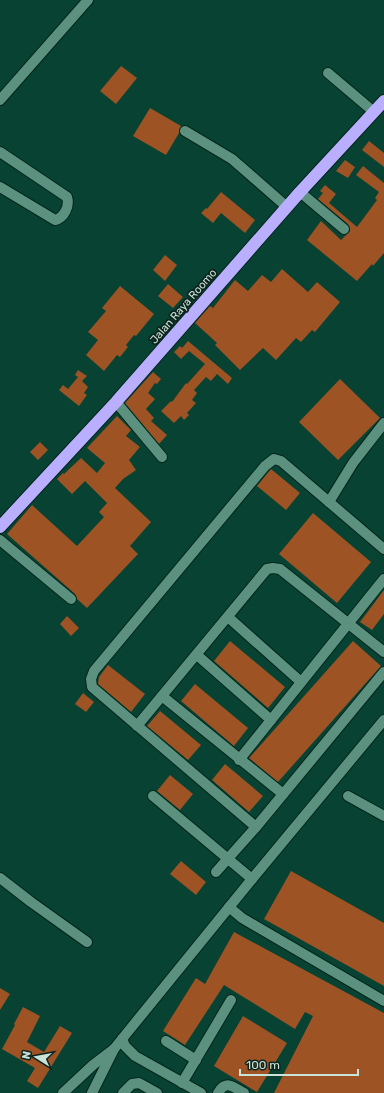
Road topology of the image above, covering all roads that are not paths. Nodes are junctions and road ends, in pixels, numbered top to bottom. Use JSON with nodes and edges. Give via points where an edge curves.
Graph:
{"nodes":[{"id":1,"x":88,"y":0,"type":"edge"},
{"id":2,"x":328,"y":73,"type":"dead end"},
{"id":3,"x":0,"y":100,"type":"edge"},
{"id":4,"x":384,"y":101,"type":"edge"},
{"id":5,"x":374,"y":112,"type":"junction"},
{"id":6,"x":185,"y":132,"type":"dead end"},
{"id":7,"x":0,"y":152,"type":"edge"},
{"id":8,"x":0,"y":187,"type":"edge"},
{"id":9,"x":300,"y":192,"type":"junction"},
{"id":10,"x":287,"y":207,"type":"junction"},
{"id":11,"x":344,"y":229,"type":"dead end"},
{"id":12,"x":116,"y":402,"type":"junction"},
{"id":13,"x":384,"y":423,"type":"edge"},
{"id":14,"x":162,"y":457,"type":"dead end"},
{"id":15,"x":329,"y":502,"type":"junction"},
{"id":16,"x":0,"y":527,"type":"edge"},
{"id":17,"x":0,"y":540,"type":"edge"},
{"id":18,"x":384,"y":549,"type":"edge"},
{"id":19,"x":384,"y":579,"type":"edge"},
{"id":20,"x":71,"y":599,"type":"dead end"},
{"id":21,"x":228,"y":617,"type":"junction"},
{"id":22,"x":348,"y":623,"type":"junction"},
{"id":23,"x":384,"y":652,"type":"edge"},
{"id":24,"x":197,"y":655,"type":"junction"},
{"id":25,"x":384,"y":672,"type":"edge"},
{"id":26,"x":302,"y":682,"type":"junction"},
{"id":27,"x":162,"y":696,"type":"junction"},
{"id":28,"x":270,"y":720,"type":"junction"},
{"id":29,"x":384,"y":720,"type":"edge"},
{"id":30,"x":138,"y":726,"type":"junction"},
{"id":31,"x":239,"y":760,"type":"junction"},
{"id":32,"x":283,"y":794,"type":"junction"},
{"id":33,"x":153,"y":796,"type":"dead end"},
{"id":34,"x":348,"y":796,"type":"dead end"},
{"id":35,"x":384,"y":816,"type":"edge"},
{"id":36,"x":256,"y":827,"type":"junction"},
{"id":37,"x":227,"y":859,"type":"junction"},
{"id":38,"x":216,"y":872,"type":"dead end"},
{"id":39,"x":0,"y":878,"type":"edge"},
{"id":40,"x":252,"y":879,"type":"junction"},
{"id":41,"x":235,"y":912,"type":"junction"},
{"id":42,"x":87,"y":942,"type":"dead end"},
{"id":43,"x":230,"y":1000,"type":"dead end"},
{"id":44,"x":384,"y":1001,"type":"edge"},
{"id":45,"x":122,"y":1039,"type":"junction"},
{"id":46,"x":166,"y":1041,"type":"dead end"},
{"id":47,"x":114,"y":1049,"type":"junction"},
{"id":48,"x":196,"y":1060,"type":"junction"},
{"id":49,"x":182,"y":1083,"type":"junction"},
{"id":50,"x":63,"y":1093,"type":"edge"},
{"id":51,"x":92,"y":1093,"type":"edge"},
{"id":52,"x":123,"y":1093,"type":"edge"},
{"id":53,"x":157,"y":1093,"type":"edge"},
{"id":54,"x":201,"y":1093,"type":"edge"},
{"id":55,"x":218,"y":1093,"type":"edge"},
{"id":56,"x":244,"y":1093,"type":"edge"}],
"edges":[{"from":1,"to":3,"type":"lane"},
{"from":2,"to":5,"type":"lane"},
{"from":4,"to":5,"type":"highway","name":"Jalan Raya Roomo"},
{"from":5,"to":9,"type":"highway","name":"Jalan Raya Roomo"},
{"from":6,"to":10,"type":"lane","via":[[232,159]]},
{"from":7,"to":8,"type":"lane","via":[[68,197],[68,205],[61,217],[55,220]]},
{"from":9,"to":10,"type":"highway","name":"Jalan Raya Roomo"},
{"from":9,"to":11,"type":"lane"},
{"from":10,"to":12,"type":"highway","name":"Jalan Raya Roomo"},
{"from":12,"to":14,"type":"lane"},
{"from":12,"to":16,"type":"highway","name":"Jalan Raya Roomo"},
{"from":13,"to":15,"type":"lane","via":[[353,463]]},
{"from":15,"to":18,"type":"lane"},
{"from":15,"to":30,"type":"lane","via":[[281,461],[274,459],[265,466],[94,671],[92,687]]},
{"from":17,"to":20,"type":"lane"},
{"from":19,"to":22,"type":"lane"},
{"from":21,"to":22,"type":"lane","via":[[267,570],[273,568],[280,569]]},
{"from":21,"to":24,"type":"lane"},
{"from":21,"to":26,"type":"lane"},
{"from":22,"to":23,"type":"lane"},
{"from":22,"to":26,"type":"lane"},
{"from":24,"to":27,"type":"lane"},
{"from":24,"to":28,"type":"lane"},
{"from":25,"to":32,"type":"lane"},
{"from":26,"to":28,"type":"lane"},
{"from":27,"to":30,"type":"lane"},
{"from":27,"to":31,"type":"lane"},
{"from":28,"to":31,"type":"lane"},
{"from":29,"to":40,"type":"lane"},
{"from":30,"to":36,"type":"lane"},
{"from":31,"to":32,"type":"lane"},
{"from":32,"to":36,"type":"lane"},
{"from":33,"to":37,"type":"lane"},
{"from":34,"to":35,"type":"lane"},
{"from":36,"to":37,"type":"lane"},
{"from":37,"to":38,"type":"lane"},
{"from":37,"to":40,"type":"lane"},
{"from":39,"to":42,"type":"lane"},
{"from":40,"to":41,"type":"lane"},
{"from":41,"to":44,"type":"lane"},
{"from":41,"to":45,"type":"lane"},
{"from":43,"to":48,"type":"lane"},
{"from":45,"to":47,"type":"lane"},
{"from":45,"to":49,"type":"lane","via":[[135,1056]]},
{"from":46,"to":48,"type":"lane"},
{"from":47,"to":50,"type":"lane"},
{"from":47,"to":51,"type":"lane"},
{"from":48,"to":49,"type":"lane"},
{"from":49,"to":54,"type":"lane"},
{"from":52,"to":53,"type":"lane","via":[[132,1084],[139,1083]]},
{"from":55,"to":56,"type":"lane","via":[[225,1085]]}]}
